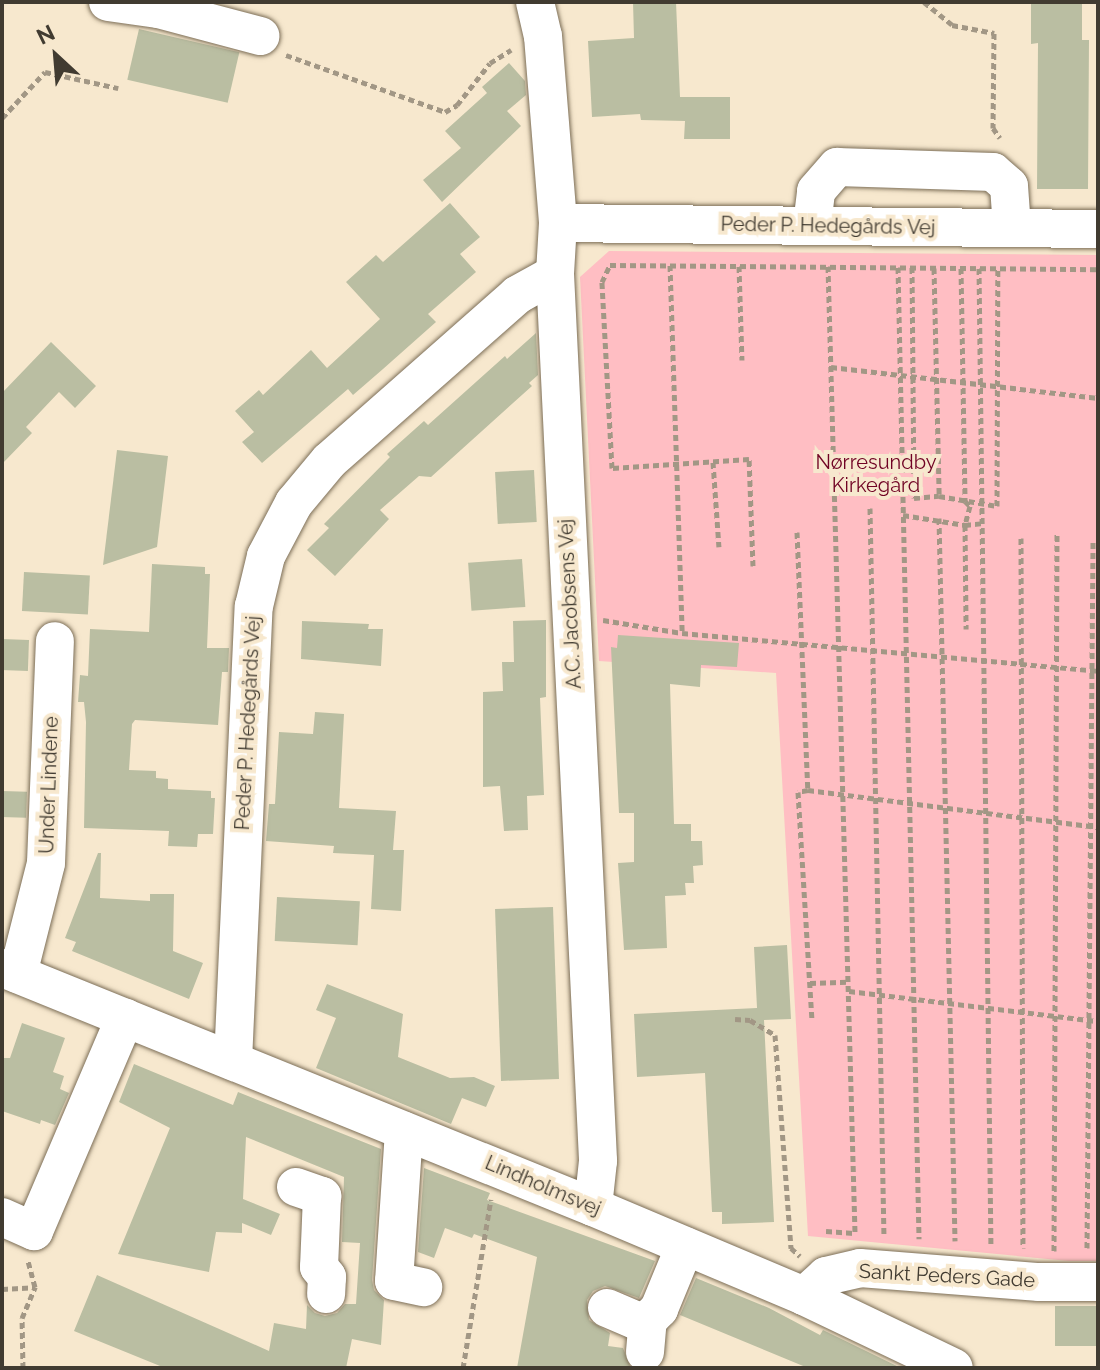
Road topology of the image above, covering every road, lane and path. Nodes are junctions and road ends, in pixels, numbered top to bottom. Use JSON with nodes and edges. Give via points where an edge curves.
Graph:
{"nodes":[{"id":1,"x":108,"y":2,"type":"edge"},
{"id":2,"x":924,"y":2,"type":"edge"},
{"id":3,"x":539,"y":19,"type":"edge"},
{"id":4,"x":260,"y":36,"type":"joint"},
{"id":5,"x":118,"y":88,"type":"dead end"},
{"id":6,"x":2,"y":118,"type":"edge"},
{"id":7,"x":997,"y":176,"type":"junction"},
{"id":8,"x":558,"y":223,"type":"junction"},
{"id":9,"x":812,"y":225,"type":"junction"},
{"id":10,"x":1012,"y":228,"type":"junction"},
{"id":11,"x":1098,"y":229,"type":"edge"},
{"id":12,"x":670,"y":265,"type":"junction"},
{"id":13,"x":739,"y":266,"type":"junction"},
{"id":14,"x":828,"y":266,"type":"junction"},
{"id":15,"x":898,"y":267,"type":"junction"},
{"id":16,"x":912,"y":267,"type":"junction"},
{"id":17,"x":934,"y":268,"type":"junction"},
{"id":18,"x":961,"y":268,"type":"junction"},
{"id":19,"x":979,"y":268,"type":"junction"},
{"id":20,"x":998,"y":268,"type":"junction"},
{"id":21,"x":1098,"y":269,"type":"edge"},
{"id":22,"x":555,"y":274,"type":"junction"},
{"id":23,"x":742,"y":360,"type":"dead end"},
{"id":24,"x":831,"y":367,"type":"junction"},
{"id":25,"x":900,"y":374,"type":"junction"},
{"id":26,"x":913,"y":376,"type":"junction"},
{"id":27,"x":936,"y":379,"type":"junction"},
{"id":28,"x":963,"y":382,"type":"junction"},
{"id":29,"x":981,"y":384,"type":"junction"},
{"id":30,"x":997,"y":386,"type":"junction"},
{"id":31,"x":1098,"y":398,"type":"edge"},
{"id":32,"x":713,"y":462,"type":"junction"},
{"id":33,"x":676,"y":464,"type":"junction"},
{"id":34,"x":939,"y":496,"type":"junction"},
{"id":35,"x":965,"y":501,"type":"junction"},
{"id":36,"x":983,"y":504,"type":"junction"},
{"id":37,"x":870,"y":508,"type":"dead end"},
{"id":38,"x":903,"y":515,"type":"junction"},
{"id":39,"x":939,"y":518,"type":"junction"},
{"id":40,"x":983,"y":523,"type":"junction"},
{"id":41,"x":965,"y":525,"type":"junction"},
{"id":42,"x":797,"y":532,"type":"dead end"},
{"id":43,"x":1057,"y":533,"type":"dead end"},
{"id":44,"x":1021,"y":538,"type":"dead end"},
{"id":45,"x":1093,"y":542,"type":"dead end"},
{"id":46,"x":719,"y":547,"type":"dead end"},
{"id":47,"x":753,"y":566,"type":"dead end"},
{"id":48,"x":570,"y":614,"type":"junction"},
{"id":49,"x":966,"y":629,"type":"dead end"},
{"id":50,"x":682,"y":633,"type":"junction"},
{"id":51,"x":55,"y":641,"type":"dead end"},
{"id":52,"x":801,"y":644,"type":"junction"},
{"id":53,"x":838,"y":647,"type":"junction"},
{"id":54,"x":873,"y":650,"type":"junction"},
{"id":55,"x":906,"y":653,"type":"junction"},
{"id":56,"x":942,"y":657,"type":"junction"},
{"id":57,"x":985,"y":660,"type":"junction"},
{"id":58,"x":1020,"y":664,"type":"junction"},
{"id":59,"x":1055,"y":667,"type":"junction"},
{"id":60,"x":1095,"y":670,"type":"edge"},
{"id":61,"x":808,"y":790,"type":"junction"},
{"id":62,"x":843,"y":795,"type":"junction"},
{"id":63,"x":875,"y":799,"type":"junction"},
{"id":64,"x":909,"y":803,"type":"junction"},
{"id":65,"x":946,"y":808,"type":"junction"},
{"id":66,"x":987,"y":813,"type":"junction"},
{"id":67,"x":1021,"y":817,"type":"junction"},
{"id":68,"x":1055,"y":822,"type":"junction"},
{"id":69,"x":1095,"y":827,"type":"edge"},
{"id":70,"x":10,"y":971,"type":"edge"},
{"id":71,"x":848,"y":982,"type":"junction"},
{"id":72,"x":810,"y":983,"type":"junction"},
{"id":73,"x":849,"y":991,"type":"junction"},
{"id":74,"x":879,"y":995,"type":"junction"},
{"id":75,"x":914,"y":999,"type":"junction"},
{"id":76,"x":950,"y":1003,"type":"junction"},
{"id":77,"x":989,"y":1007,"type":"junction"},
{"id":78,"x":1022,"y":1011,"type":"junction"},
{"id":79,"x":1055,"y":1015,"type":"junction"},
{"id":80,"x":125,"y":1018,"type":"junction"},
{"id":81,"x":735,"y":1019,"type":"dead end"},
{"id":82,"x":812,"y":1020,"type":"dead end"},
{"id":83,"x":1090,"y":1020,"type":"junction"},
{"id":84,"x":1098,"y":1021,"type":"edge"},
{"id":85,"x":233,"y":1061,"type":"junction"},
{"id":86,"x":404,"y":1131,"type":"junction"},
{"id":87,"x":496,"y":1166,"type":"junction"},
{"id":88,"x":296,"y":1187,"type":"dead end"},
{"id":89,"x":593,"y":1207,"type":"junction"},
{"id":90,"x":18,"y":1224,"type":"edge"},
{"id":91,"x":855,"y":1233,"type":"dead end"},
{"id":92,"x":884,"y":1236,"type":"dead end"},
{"id":93,"x":919,"y":1239,"type":"dead end"},
{"id":94,"x":955,"y":1242,"type":"dead end"},
{"id":95,"x":991,"y":1245,"type":"dead end"},
{"id":96,"x":685,"y":1246,"type":"junction"},
{"id":97,"x":1023,"y":1248,"type":"dead end"},
{"id":98,"x":1054,"y":1251,"type":"dead end"},
{"id":99,"x":1093,"y":1268,"type":"edge"},
{"id":100,"x":815,"y":1286,"type":"junction"},
{"id":101,"x":35,"y":1287,"type":"junction"},
{"id":102,"x":423,"y":1287,"type":"dead end"},
{"id":103,"x":2,"y":1289,"type":"edge"},
{"id":104,"x":326,"y":1294,"type":"dead end"},
{"id":105,"x":607,"y":1308,"type":"dead end"},
{"id":106,"x":23,"y":1368,"type":"edge"},
{"id":107,"x":463,"y":1368,"type":"edge"},
{"id":108,"x":954,"y":1368,"type":"edge"}],
"edges":[{"from":1,"to":4,"type":"street","via":[[158,9]]},
{"from":2,"to":7,"type":"path","via":[[952,25],[994,33],[993,128],[1007,148]]},
{"from":3,"to":4,"type":"path","via":[[445,112],[270,49]]},
{"from":3,"to":8,"type":"street","name":"A.C. Jacobsens Vej"},
{"from":5,"to":6,"type":"path","via":[[45,72]]},
{"from":7,"to":9,"type":"street","via":[[837,167],[816,191]]},
{"from":7,"to":10,"type":"street","via":[[1009,186]]},
{"from":8,"to":9,"type":"street","name":"Peder P. Hedegårds Vej"},
{"from":8,"to":22,"type":"street","name":"A.C. Jacobsens Vej"},
{"from":9,"to":10,"type":"street","name":"Peder P. Hedegårds Vej"},
{"from":10,"to":11,"type":"street","name":"Peder P. Hedegårds Vej"},
{"from":12,"to":13,"type":"path"},
{"from":12,"to":33,"type":"path"},
{"from":12,"to":33,"type":"path","via":[[610,265],[602,282],[612,468]]},
{"from":13,"to":14,"type":"path"},
{"from":13,"to":23,"type":"path"},
{"from":14,"to":15,"type":"path"},
{"from":14,"to":24,"type":"path"},
{"from":15,"to":16,"type":"path"},
{"from":15,"to":25,"type":"path"},
{"from":16,"to":17,"type":"path"},
{"from":16,"to":26,"type":"path"},
{"from":17,"to":18,"type":"path"},
{"from":17,"to":27,"type":"path"},
{"from":18,"to":19,"type":"path"},
{"from":18,"to":28,"type":"path"},
{"from":19,"to":20,"type":"path"},
{"from":19,"to":29,"type":"path"},
{"from":20,"to":21,"type":"path"},
{"from":20,"to":30,"type":"path"},
{"from":22,"to":48,"type":"street","name":"A.C. Jacobsens Vej"},
{"from":22,"to":85,"type":"street","name":"Peder P. Hedegårds Vej","via":[[517,295],[329,461],[294,503],[266,556],[254,606]]},
{"from":24,"to":25,"type":"path"},
{"from":24,"to":53,"type":"path"},
{"from":25,"to":26,"type":"path"},
{"from":25,"to":38,"type":"path"},
{"from":26,"to":27,"type":"path"},
{"from":26,"to":34,"type":"path","via":[[914,498]]},
{"from":27,"to":28,"type":"path"},
{"from":27,"to":34,"type":"path"},
{"from":28,"to":29,"type":"path"},
{"from":28,"to":35,"type":"path"},
{"from":29,"to":30,"type":"path"},
{"from":29,"to":36,"type":"path"},
{"from":30,"to":31,"type":"path"},
{"from":30,"to":36,"type":"path","via":[[997,506]]},
{"from":32,"to":33,"type":"path"},
{"from":32,"to":46,"type":"path"},
{"from":32,"to":47,"type":"path","via":[[749,459]]},
{"from":33,"to":50,"type":"path"},
{"from":34,"to":35,"type":"path"},
{"from":35,"to":36,"type":"path"},
{"from":35,"to":41,"type":"path","via":[[970,506]]},
{"from":36,"to":40,"type":"path"},
{"from":37,"to":54,"type":"path"},
{"from":38,"to":39,"type":"path"},
{"from":38,"to":55,"type":"path"},
{"from":39,"to":41,"type":"path"},
{"from":39,"to":56,"type":"path"},
{"from":40,"to":41,"type":"path"},
{"from":40,"to":57,"type":"path"},
{"from":41,"to":49,"type":"path"},
{"from":42,"to":52,"type":"path"},
{"from":43,"to":59,"type":"path"},
{"from":44,"to":58,"type":"path"},
{"from":45,"to":60,"type":"path"},
{"from":48,"to":50,"type":"path"},
{"from":48,"to":89,"type":"street","name":"A.C. Jacobsens Vej","via":[[598,1161]]},
{"from":50,"to":52,"type":"path"},
{"from":51,"to":70,"type":"street","name":"Under Lindene","via":[[46,863]]},
{"from":52,"to":53,"type":"path"},
{"from":52,"to":61,"type":"path"},
{"from":53,"to":54,"type":"path"},
{"from":53,"to":62,"type":"path"},
{"from":54,"to":55,"type":"path"},
{"from":54,"to":63,"type":"path"},
{"from":55,"to":56,"type":"path"},
{"from":55,"to":64,"type":"path"},
{"from":56,"to":57,"type":"path"},
{"from":56,"to":65,"type":"path"},
{"from":57,"to":58,"type":"path"},
{"from":57,"to":66,"type":"path"},
{"from":58,"to":59,"type":"path"},
{"from":58,"to":67,"type":"path"},
{"from":59,"to":60,"type":"path"},
{"from":59,"to":68,"type":"path"},
{"from":60,"to":69,"type":"path"},
{"from":61,"to":62,"type":"path"},
{"from":61,"to":72,"type":"path","via":[[798,792]]},
{"from":62,"to":63,"type":"path"},
{"from":62,"to":71,"type":"path"},
{"from":63,"to":64,"type":"path"},
{"from":63,"to":74,"type":"path"},
{"from":64,"to":65,"type":"path"},
{"from":64,"to":75,"type":"path"},
{"from":65,"to":66,"type":"path"},
{"from":65,"to":76,"type":"path"},
{"from":66,"to":67,"type":"path"},
{"from":66,"to":77,"type":"path"},
{"from":67,"to":68,"type":"path"},
{"from":67,"to":78,"type":"path"},
{"from":68,"to":69,"type":"path"},
{"from":68,"to":79,"type":"path"},
{"from":69,"to":83,"type":"path"},
{"from":70,"to":80,"type":"street","name":"Lindholmsvej"},
{"from":71,"to":72,"type":"path"},
{"from":71,"to":73,"type":"path"},
{"from":72,"to":82,"type":"path"},
{"from":73,"to":74,"type":"path"},
{"from":73,"to":91,"type":"path"},
{"from":74,"to":75,"type":"path"},
{"from":74,"to":92,"type":"path"},
{"from":75,"to":76,"type":"path"},
{"from":75,"to":93,"type":"path"},
{"from":76,"to":77,"type":"path"},
{"from":76,"to":94,"type":"path"},
{"from":77,"to":78,"type":"path"},
{"from":77,"to":95,"type":"path"},
{"from":78,"to":79,"type":"path"},
{"from":78,"to":97,"type":"path"},
{"from":79,"to":83,"type":"path"},
{"from":79,"to":98,"type":"path"},
{"from":80,"to":85,"type":"street","name":"Lindholmsvej"},
{"from":80,"to":90,"type":"street"},
{"from":81,"to":100,"type":"path","via":[[750,1020],[775,1035],[791,1248]]},
{"from":83,"to":84,"type":"path"},
{"from":83,"to":99,"type":"path"},
{"from":85,"to":86,"type":"street","name":"Lindholmsvej"},
{"from":86,"to":87,"type":"street","name":"Lindholmsvej"},
{"from":86,"to":102,"type":"street","via":[[394,1281]]},
{"from":87,"to":89,"type":"street","name":"Lindholmsvej"},
{"from":87,"to":107,"type":"path"},
{"from":88,"to":104,"type":"street","via":[[322,1196],[319,1267],[327,1277]]},
{"from":89,"to":96,"type":"street","name":"Lindholmsvej"},
{"from":90,"to":101,"type":"path"},
{"from":96,"to":100,"type":"street","name":"Lindholmsvej"},
{"from":96,"to":105,"type":"street","via":[[646,1336],[637,1321]]},
{"from":99,"to":100,"type":"street","name":"Sankt Peders Gade","via":[[1039,1282],[860,1268]]},
{"from":100,"to":108,"type":"street","name":"Lindholmsvej"},
{"from":101,"to":103,"type":"path"},
{"from":101,"to":106,"type":"path","via":[[22,1318]]}]}
